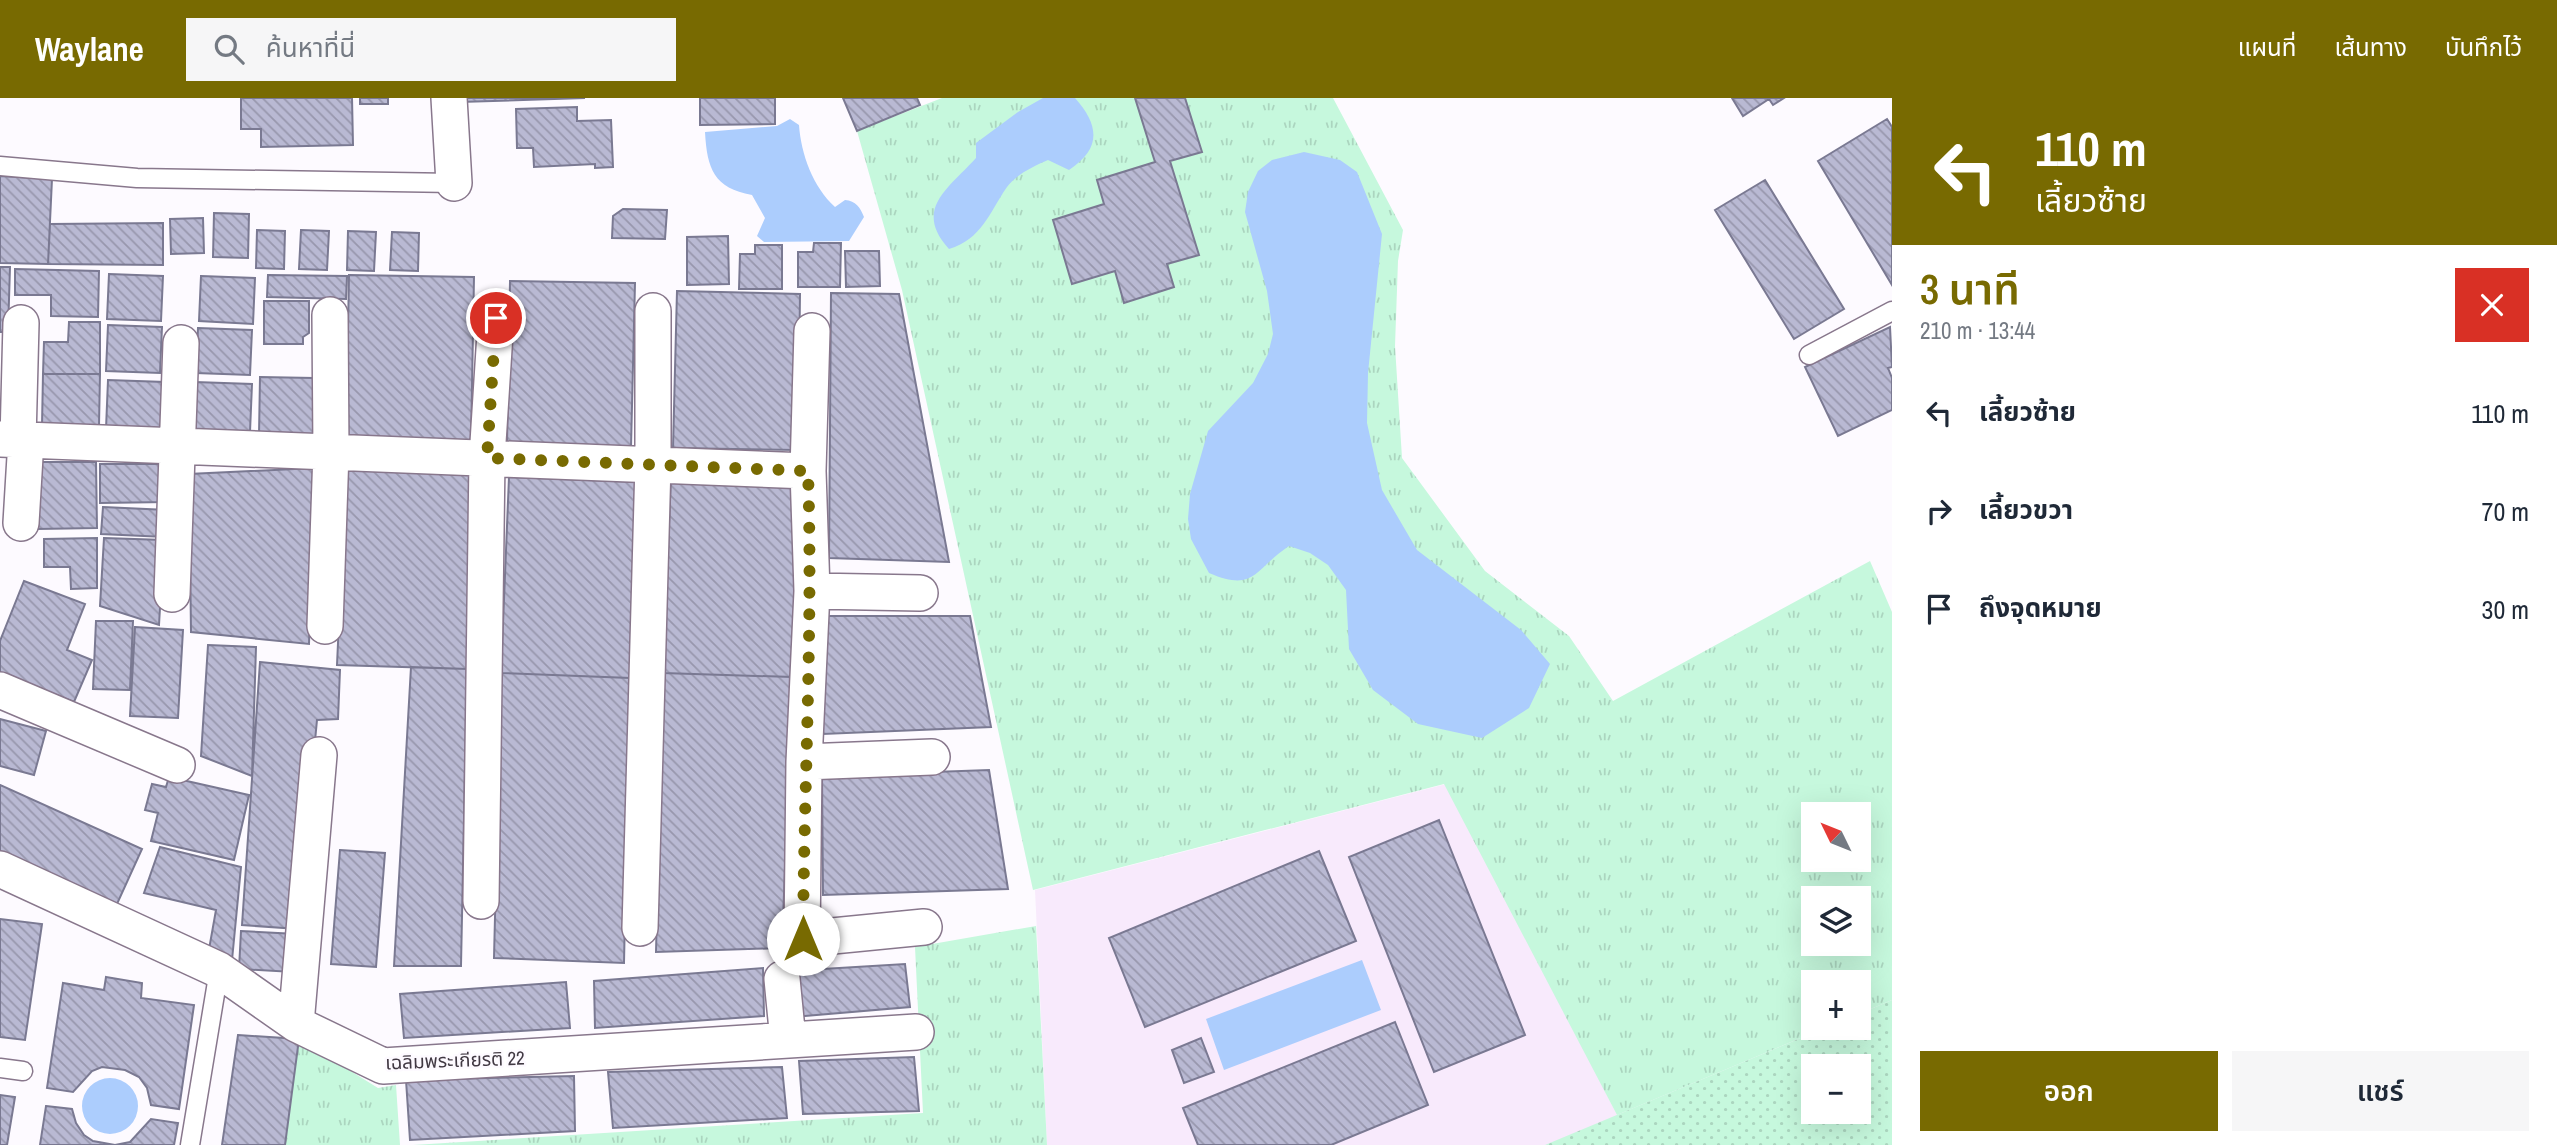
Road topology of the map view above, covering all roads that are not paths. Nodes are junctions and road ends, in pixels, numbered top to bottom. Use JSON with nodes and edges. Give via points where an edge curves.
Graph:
{"nodes":[{"id":1,"x":449,"y":98,"type":"edge"},
{"id":2,"x":0,"y":166,"type":"edge"},
{"id":3,"x":454,"y":183,"type":"joint"},
{"id":4,"x":653,"y":311,"type":"dead end"},
{"id":5,"x":1892,"y":312,"type":"edge"},
{"id":6,"x":330,"y":315,"type":"dead end"},
{"id":7,"x":496,"y":318,"type":"dead end"},
{"id":8,"x":21,"y":323,"type":"dead end"},
{"id":9,"x":812,"y":331,"type":"dead end"},
{"id":10,"x":181,"y":343,"type":"dead end"},
{"id":11,"x":1809,"y":355,"type":"dead end"},
{"id":12,"x":14,"y":440,"type":"edge"},
{"id":13,"x":177,"y":446,"type":"junction"},
{"id":14,"x":331,"y":452,"type":"junction"},
{"id":15,"x":487,"y":458,"type":"junction"},
{"id":16,"x":653,"y":464,"type":"junction"},
{"id":17,"x":808,"y":471,"type":"junction"},
{"id":18,"x":21,"y":523,"type":"dead end"},
{"id":19,"x":812,"y":591,"type":"junction"},
{"id":20,"x":920,"y":593,"type":"dead end"},
{"id":21,"x":172,"y":594,"type":"dead end"},
{"id":22,"x":325,"y":626,"type":"dead end"},
{"id":23,"x":0,"y":690,"type":"edge"},
{"id":24,"x":319,"y":755,"type":"dead end"},
{"id":25,"x":932,"y":757,"type":"dead end"},
{"id":26,"x":804,"y":762,"type":"junction"},
{"id":27,"x":177,"y":765,"type":"dead end"},
{"id":28,"x":0,"y":869,"type":"edge"},
{"id":29,"x":481,"y":901,"type":"dead end"},
{"id":30,"x":924,"y":927,"type":"dead end"},
{"id":31,"x":640,"y":928,"type":"dead end"},
{"id":32,"x":219,"y":970,"type":"junction"},
{"id":33,"x":782,"y":979,"type":"dead end"},
{"id":34,"x":296,"y":1024,"type":"junction"},
{"id":35,"x":916,"y":1032,"type":"dead end"},
{"id":36,"x":788,"y":1040,"type":"junction"},
{"id":37,"x":0,"y":1068,"type":"edge"},
{"id":38,"x":23,"y":1071,"type":"dead end"},
{"id":39,"x":190,"y":1145,"type":"edge"}],
"edges":[{"from":1,"to":3,"type":"street"},
{"from":2,"to":3,"type":"lane","via":[[137,178]]},
{"from":4,"to":16,"type":"street"},
{"from":5,"to":11,"type":"lane"},
{"from":6,"to":14,"type":"street"},
{"from":7,"to":15,"type":"street"},
{"from":8,"to":12,"type":"street"},
{"from":9,"to":17,"type":"street"},
{"from":10,"to":13,"type":"street"},
{"from":12,"to":13,"type":"street"},
{"from":12,"to":18,"type":"street"},
{"from":13,"to":14,"type":"street"},
{"from":13,"to":21,"type":"street"},
{"from":14,"to":15,"type":"street"},
{"from":14,"to":22,"type":"street"},
{"from":15,"to":16,"type":"street"},
{"from":15,"to":29,"type":"street"},
{"from":16,"to":17,"type":"street"},
{"from":16,"to":31,"type":"street"},
{"from":17,"to":19,"type":"street"},
{"from":19,"to":20,"type":"street"},
{"from":19,"to":26,"type":"street"},
{"from":23,"to":27,"type":"street"},
{"from":24,"to":34,"type":"street"},
{"from":25,"to":26,"type":"street"},
{"from":26,"to":30,"type":"street","via":[[803,939]]},
{"from":28,"to":32,"type":"street","name":"เฉลิมพระเกียรติ 22"},
{"from":32,"to":34,"type":"street","name":"เฉลิมพระเกียรติ 22"},
{"from":32,"to":39,"type":"lane"},
{"from":33,"to":36,"type":"street"},
{"from":34,"to":36,"type":"street","name":"เฉลิมพระเกียรติ 22","via":[[383,1066]]},
{"from":35,"to":36,"type":"street","name":"เฉลิมพระเกียรติ 22"},
{"from":37,"to":38,"type":"lane"}]}
